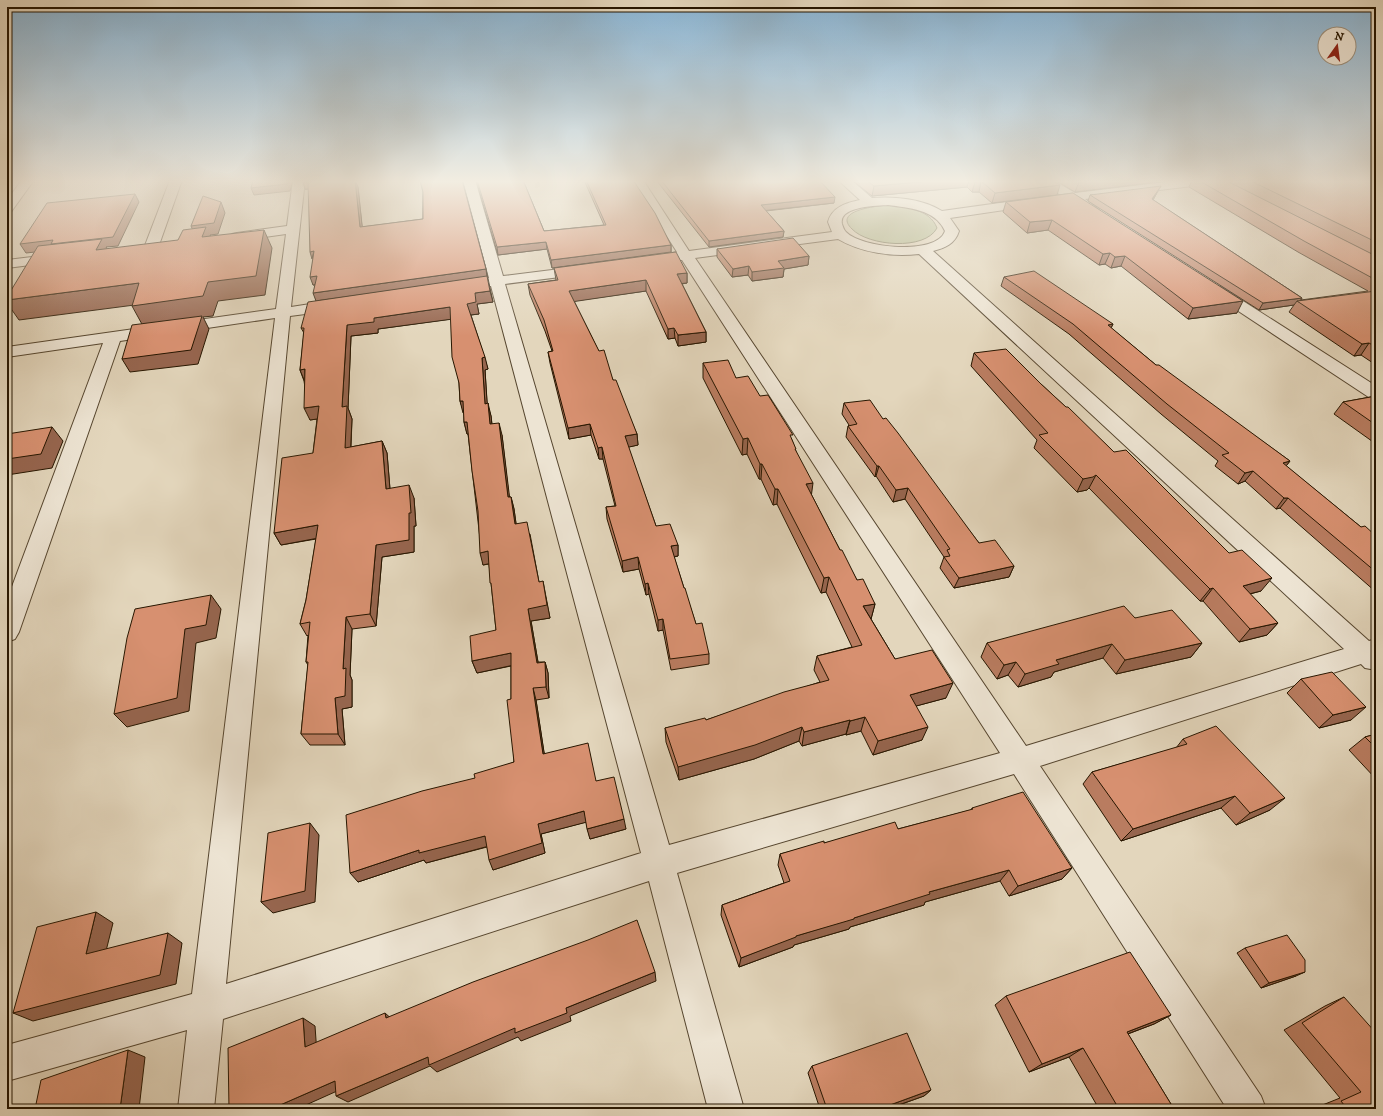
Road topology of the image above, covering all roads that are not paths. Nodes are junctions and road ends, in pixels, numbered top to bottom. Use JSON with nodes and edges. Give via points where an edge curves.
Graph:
{"nodes":[{"id":1,"x":157,"y":232,"type":"edge"},
{"id":2,"x":271,"y":232,"type":"edge"},
{"id":3,"x":293,"y":232,"type":"edge"},
{"id":4,"x":483,"y":232,"type":"edge"},
{"id":5,"x":671,"y":232,"type":"edge"},
{"id":6,"x":839,"y":232,"type":"edge"},
{"id":7,"x":952,"y":232,"type":"edge"},
{"id":8,"x":841,"y":236,"type":"junction"},
{"id":9,"x":222,"y":239,"type":"edge"},
{"id":10,"x":166,"y":246,"type":"edge"},
{"id":11,"x":151,"y":248,"type":"junction"},
{"id":12,"x":136,"y":250,"type":"edge"},
{"id":13,"x":923,"y":250,"type":"junction"},
{"id":14,"x":686,"y":256,"type":"junction"},
{"id":15,"x":68,"y":257,"type":"edge"},
{"id":16,"x":662,"y":259,"type":"edge"},
{"id":17,"x":7,"y":264,"type":"edge"},
{"id":18,"x":599,"y":268,"type":"edge"},
{"id":19,"x":496,"y":281,"type":"junction"},
{"id":20,"x":1204,"y":283,"type":"edge"},
{"id":21,"x":473,"y":285,"type":"edge"},
{"id":22,"x":346,"y":304,"type":"edge"},
{"id":23,"x":283,"y":313,"type":"junction"},
{"id":24,"x":114,"y":336,"type":"junction"},
{"id":25,"x":7,"y":352,"type":"edge"},
{"id":26,"x":1376,"y":394,"type":"edge"},
{"id":27,"x":7,"y":632,"type":"edge"},
{"id":28,"x":1372,"y":655,"type":"edge"},
{"id":29,"x":1020,"y":760,"type":"junction"},
{"id":30,"x":659,"y":863,"type":"junction"},
{"id":31,"x":207,"y":1007,"type":"junction"},
{"id":32,"x":7,"y":1063,"type":"edge"},
{"id":33,"x":196,"y":1109,"type":"edge"},
{"id":34,"x":726,"y":1109,"type":"edge"},
{"id":35,"x":1248,"y":1109,"type":"edge"}],
"edges":[{"from":1,"to":11,"type":"street"},
{"from":2,"to":9,"type":"street"},
{"from":3,"to":23,"type":"street"},
{"from":4,"to":19,"type":"street"},
{"from":5,"to":14,"type":"street"},
{"from":6,"to":8,"type":"street"},
{"from":7,"to":13,"type":"street","via":[[949,239],[938,246]]},
{"from":8,"to":13,"type":"street","via":[[885,250]]},
{"from":8,"to":14,"type":"street"},
{"from":10,"to":11,"type":"street"},
{"from":11,"to":12,"type":"street"},
{"from":13,"to":28,"type":"street"},
{"from":14,"to":16,"type":"street"},
{"from":14,"to":29,"type":"street"},
{"from":15,"to":17,"type":"street"},
{"from":18,"to":19,"type":"street"},
{"from":19,"to":21,"type":"street"},
{"from":19,"to":30,"type":"street"},
{"from":20,"to":26,"type":"street"},
{"from":22,"to":23,"type":"street"},
{"from":23,"to":24,"type":"street"},
{"from":23,"to":31,"type":"street"},
{"from":24,"to":25,"type":"street"},
{"from":24,"to":27,"type":"street"},
{"from":28,"to":29,"type":"street"},
{"from":29,"to":30,"type":"street"},
{"from":29,"to":35,"type":"street"},
{"from":30,"to":31,"type":"street"},
{"from":30,"to":34,"type":"street"},
{"from":31,"to":32,"type":"street"},
{"from":31,"to":33,"type":"street"}]}
